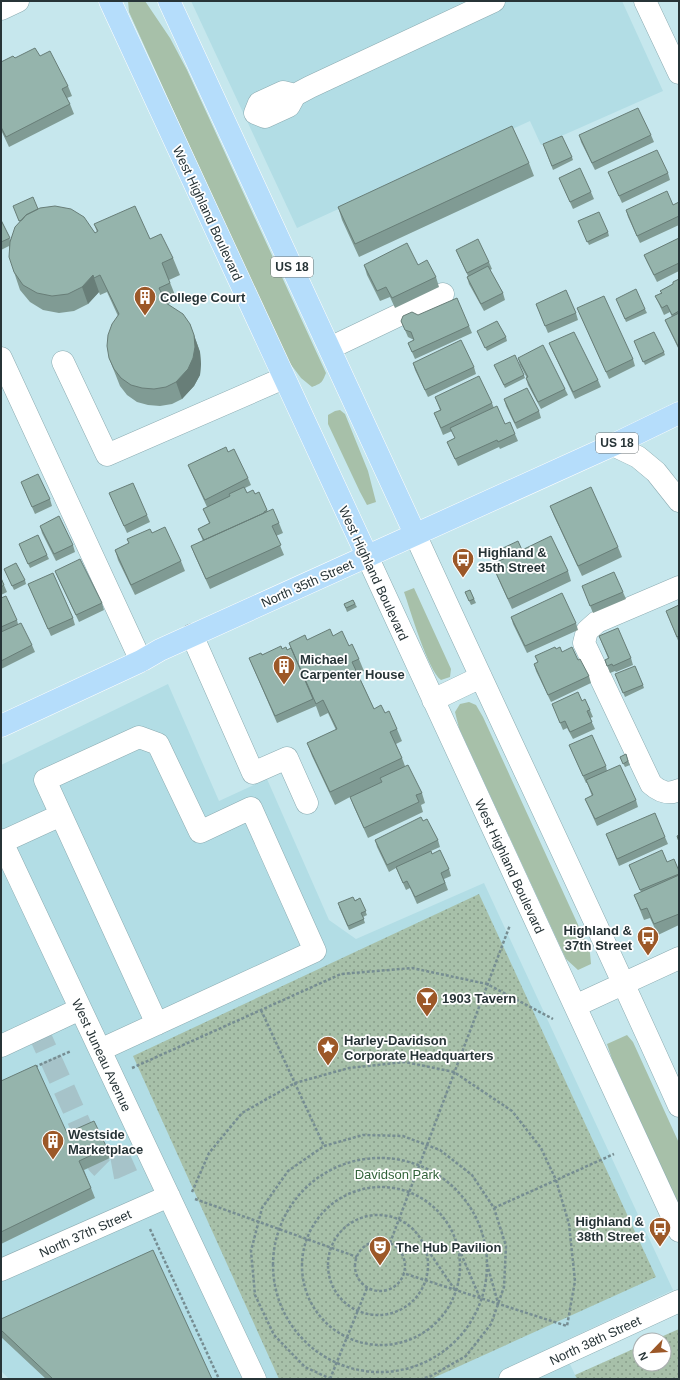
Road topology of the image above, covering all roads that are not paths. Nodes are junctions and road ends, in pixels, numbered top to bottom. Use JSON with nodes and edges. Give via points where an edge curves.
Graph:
{"nodes":[{"id":1,"x":18,"y":1,"type":"edge"},
{"id":2,"x":110,"y":1,"type":"edge"},
{"id":3,"x":169,"y":1,"type":"edge"},
{"id":4,"x":494,"y":1,"type":"edge"},
{"id":5,"x":645,"y":1,"type":"edge"},
{"id":6,"x":1,"y":9,"type":"edge"},
{"id":7,"x":674,"y":50,"type":"edge"},
{"id":8,"x":679,"y":73,"type":"edge"},
{"id":9,"x":227,"y":126,"type":"junction"},
{"id":10,"x":443,"y":294,"type":"dead end"},
{"id":11,"x":330,"y":348,"type":"junction"},
{"id":12,"x":1,"y":358,"type":"edge"},
{"id":13,"x":63,"y":362,"type":"dead end"},
{"id":14,"x":284,"y":378,"type":"junction"},
{"id":15,"x":679,"y":413,"type":"edge"},
{"id":16,"x":613,"y":445,"type":"junction"},
{"id":17,"x":679,"y":501,"type":"edge"},
{"id":18,"x":415,"y":534,"type":"junction"},
{"id":19,"x":367,"y":556,"type":"junction"},
{"id":20,"x":679,"y":587,"type":"edge"},
{"id":21,"x":192,"y":635,"type":"junction"},
{"id":22,"x":141,"y":661,"type":"junction"},
{"id":23,"x":482,"y":677,"type":"junction"},
{"id":24,"x":434,"y":700,"type":"junction"},
{"id":25,"x":1,"y":726,"type":"edge"},
{"id":26,"x":679,"y":790,"type":"edge"},
{"id":27,"x":307,"y":803,"type":"dead end"},
{"id":28,"x":61,"y":815,"type":"junction"},
{"id":29,"x":3,"y":850,"type":"edge"},
{"id":30,"x":679,"y":958,"type":"edge"},
{"id":31,"x":624,"y":983,"type":"junction"},
{"id":32,"x":575,"y":1006,"type":"junction"},
{"id":33,"x":80,"y":1009,"type":"junction"},
{"id":34,"x":157,"y":1024,"type":"junction"},
{"id":35,"x":1,"y":1046,"type":"edge"},
{"id":36,"x":100,"y":1050,"type":"junction"},
{"id":37,"x":679,"y":1106,"type":"edge"},
{"id":38,"x":179,"y":1196,"type":"junction"},
{"id":39,"x":679,"y":1231,"type":"edge"},
{"id":40,"x":1,"y":1270,"type":"edge"},
{"id":41,"x":679,"y":1301,"type":"edge"},
{"id":42,"x":543,"y":1372,"type":"edge"},
{"id":43,"x":256,"y":1379,"type":"edge"},
{"id":44,"x":510,"y":1379,"type":"edge"}],
"edges":[{"from":1,"to":6,"type":"street"},
{"from":2,"to":14,"type":"main road","name":"West Highland Boulevard"},
{"from":3,"to":9,"type":"main road","number":"US 18"},
{"from":4,"to":9,"type":"street","via":[[295,95],[283,92],[259,103],[254,113]]},
{"from":5,"to":7,"type":"street"},
{"from":7,"to":8,"type":"street"},
{"from":9,"to":11,"type":"main road","number":"US 18"},
{"from":10,"to":11,"type":"street"},
{"from":11,"to":18,"type":"main road","number":"US 18"},
{"from":12,"to":22,"type":"street"},
{"from":13,"to":14,"type":"street","via":[[107,455]]},
{"from":14,"to":19,"type":"main road","name":"West Highland Boulevard"},
{"from":15,"to":16,"type":"main road","name":"North 35th Street","number":"US 18"},
{"from":16,"to":17,"type":"street","via":[[638,457],[656,472]]},
{"from":16,"to":18,"type":"main road","name":"North 35th Street","number":"US 18"},
{"from":18,"to":19,"type":"main road","name":"North 35th Street","number":"US 18"},
{"from":18,"to":23,"type":"street"},
{"from":19,"to":21,"type":"main road","name":"North 35th Street"},
{"from":19,"to":24,"type":"street","name":"West Highland Boulevard"},
{"from":20,"to":26,"type":"street","via":[[597,622],[587,631],[584,643],[651,784],[660,792]]},
{"from":21,"to":22,"type":"main road","name":"North 35th Street"},
{"from":21,"to":27,"type":"street","via":[[253,773],[287,758]]},
{"from":22,"to":25,"type":"main road","name":"North 35th Street"},
{"from":23,"to":24,"type":"street"},
{"from":23,"to":31,"type":"street"},
{"from":24,"to":32,"type":"street","name":"West Highland Boulevard"},
{"from":28,"to":29,"type":"street"},
{"from":28,"to":34,"type":"street"},
{"from":28,"to":34,"type":"street","via":[[45,780],[139,737],[158,744],[200,832],[251,808],[315,951]]},
{"from":29,"to":33,"type":"street","name":"West Juneau Avenue"},
{"from":30,"to":31,"type":"street"},
{"from":31,"to":32,"type":"street"},
{"from":31,"to":37,"type":"street"},
{"from":32,"to":39,"type":"street","name":"West Highland Boulevard"},
{"from":33,"to":35,"type":"street"},
{"from":33,"to":36,"type":"street","name":"West Juneau Avenue"},
{"from":34,"to":36,"type":"street"},
{"from":36,"to":38,"type":"street","name":"West Juneau Avenue"},
{"from":38,"to":40,"type":"street","name":"North 37th Street"},
{"from":38,"to":43,"type":"street","name":"West Juneau Avenue"},
{"from":41,"to":42,"type":"street","name":"North 38th Street"},
{"from":42,"to":44,"type":"street","name":"North 38th Street"}]}
